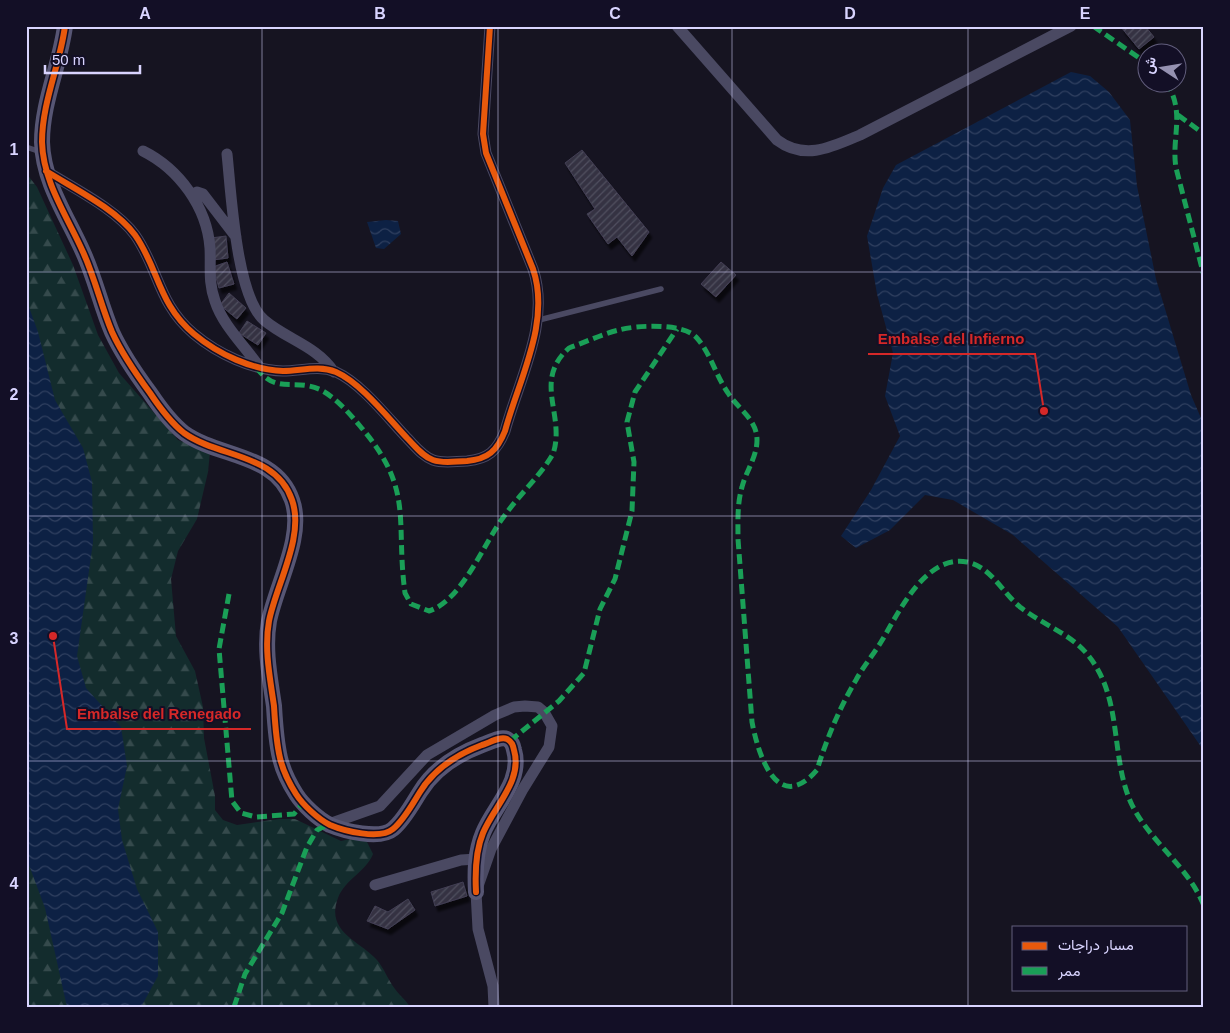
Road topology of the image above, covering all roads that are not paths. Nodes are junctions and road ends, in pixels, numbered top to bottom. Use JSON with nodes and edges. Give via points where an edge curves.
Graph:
{"nodes":[{"id":1,"x":65,"y":26,"type":"edge"},
{"id":2,"x":490,"y":26,"type":"edge"},
{"id":3,"x":677,"y":26,"type":"edge"},
{"id":4,"x":1071,"y":26,"type":"edge"},
{"id":5,"x":26,"y":148,"type":"edge"},
{"id":6,"x":143,"y":150,"type":"dead end"},
{"id":7,"x":43,"y":152,"type":"junction"},
{"id":8,"x":227,"y":154,"type":"dead end"},
{"id":9,"x":46,"y":171,"type":"junction"},
{"id":10,"x":192,"y":195,"type":"junction"},
{"id":11,"x":236,"y":236,"type":"junction"},
{"id":12,"x":661,"y":289,"type":"dead end"},
{"id":13,"x":538,"y":320,"type":"junction"},
{"id":14,"x":260,"y":368,"type":"junction"},
{"id":15,"x":334,"y":372,"type":"junction"},
{"id":16,"x":329,"y":824,"type":"junction"},
{"id":17,"x":477,"y":859,"type":"junction"},
{"id":18,"x":375,"y":885,"type":"dead end"},
{"id":19,"x":476,"y":892,"type":"junction"},
{"id":20,"x":494,"y":1007,"type":"edge"}],
"edges":[{"from":1,"to":7,"type":"street","via":[[46,105]]},
{"from":2,"to":13,"type":"street","via":[[484,144],[489,164],[536,278],[540,298]]},
{"from":3,"to":4,"type":"street","via":[[777,140],[791,149],[811,152],[860,136]]},
{"from":5,"to":7,"type":"lane"},
{"from":6,"to":10,"type":"street","via":[[168,167]]},
{"from":7,"to":9,"type":"street"},
{"from":8,"to":11,"type":"street"},
{"from":9,"to":14,"type":"street","via":[[130,228],[144,251],[165,300],[186,327],[217,349]]},
{"from":9,"to":16,"type":"street","via":[[90,266],[119,346],[167,417],[180,430],[200,442],[268,469],[283,482],[291,498],[295,516],[294,535],[268,632],[279,755],[302,803]]},
{"from":10,"to":11,"type":"street","via":[[202,194]]},
{"from":10,"to":14,"type":"street","via":[[207,232],[210,282],[215,303],[226,324]]},
{"from":11,"to":15,"type":"street","via":[[248,294],[256,312],[266,322],[318,354]]},
{"from":12,"to":13,"type":"lane"},
{"from":13,"to":15,"type":"street","via":[[505,431],[497,446],[481,460],[444,462],[426,457],[351,381]]},
{"from":14,"to":15,"type":"street","via":[[316,368]]},
{"from":16,"to":17,"type":"street","via":[[366,834],[380,834],[393,829],[441,767],[473,748],[503,738],[512,744],[516,760],[514,775],[483,833]]},
{"from":16,"to":19,"type":"street","via":[[380,806],[426,754],[457,736],[504,710],[538,707],[550,721],[552,740],[491,849]]},
{"from":17,"to":18,"type":"street","via":[[461,860]]},
{"from":17,"to":19,"type":"street"},
{"from":19,"to":20,"type":"street","via":[[478,929],[493,986]]}]}
